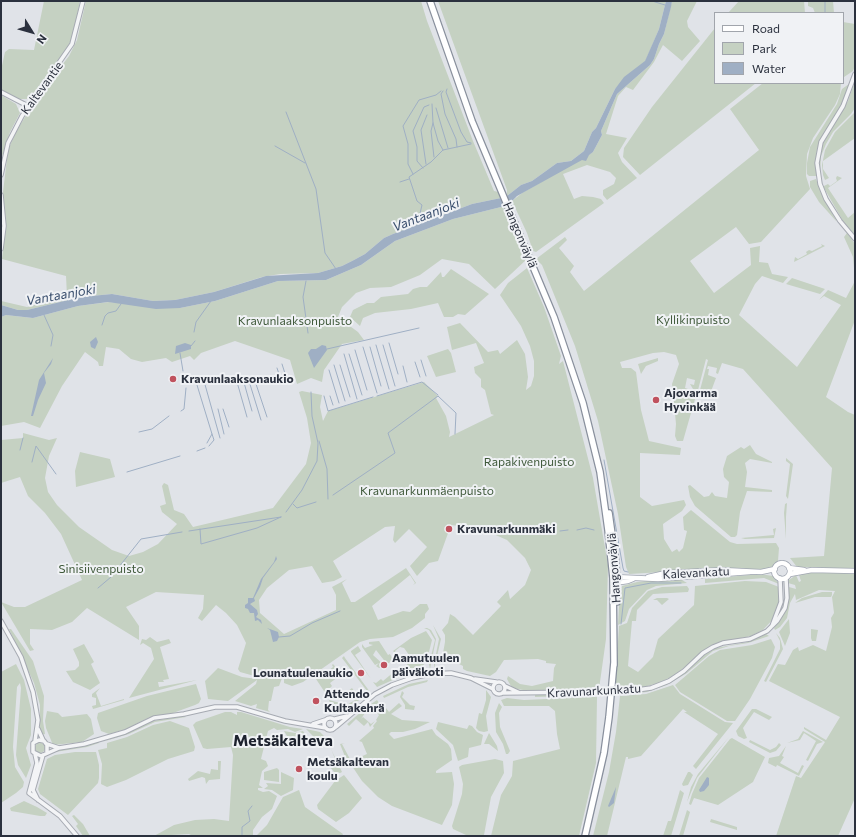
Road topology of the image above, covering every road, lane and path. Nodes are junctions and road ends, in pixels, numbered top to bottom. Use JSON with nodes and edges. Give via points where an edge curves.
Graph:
{"nodes":[{"id":1,"x":83,"y":1,"type":"edge"},
{"id":2,"x":430,"y":1,"type":"edge"},
{"id":3,"x":855,"y":74,"type":"edge"},
{"id":4,"x":1,"y":92,"type":"edge"},
{"id":5,"x":28,"y":106,"type":"junction"},
{"id":6,"x":1,"y":175,"type":"edge"},
{"id":7,"x":1,"y":195,"type":"edge"},
{"id":8,"x":855,"y":239,"type":"edge"},
{"id":9,"x":1,"y":249,"type":"edge"},
{"id":10,"x":789,"y":568,"type":"junction"},
{"id":11,"x":812,"y":570,"type":"junction"},
{"id":12,"x":775,"y":571,"type":"junction"},
{"id":13,"x":855,"y":571,"type":"edge"},
{"id":14,"x":788,"y":576,"type":"junction"},
{"id":15,"x":780,"y":578,"type":"junction"},
{"id":16,"x":615,"y":580,"type":"junction"},
{"id":17,"x":1,"y":620,"type":"edge"},
{"id":18,"x":771,"y":627,"type":"junction"},
{"id":19,"x":475,"y":679,"type":"junction"},
{"id":20,"x":496,"y":682,"type":"junction"},
{"id":21,"x":504,"y":686,"type":"junction"},
{"id":22,"x":493,"y":689,"type":"junction"},
{"id":23,"x":502,"y":693,"type":"junction"},
{"id":24,"x":520,"y":693,"type":"junction"},
{"id":25,"x":348,"y":716,"type":"junction"},
{"id":26,"x":335,"y":719,"type":"junction"},
{"id":27,"x":325,"y":720,"type":"junction"},
{"id":28,"x":312,"y":724,"type":"junction"},
{"id":29,"x":336,"y":727,"type":"junction"},
{"id":30,"x":38,"y":728,"type":"junction"},
{"id":31,"x":326,"y":728,"type":"junction"},
{"id":32,"x":35,"y":742,"type":"junction"},
{"id":33,"x":45,"y":743,"type":"junction"},
{"id":34,"x":59,"y":748,"type":"junction"},
{"id":35,"x":35,"y":754,"type":"junction"},
{"id":36,"x":45,"y":754,"type":"junction"},
{"id":37,"x":38,"y":800,"type":"junction"},
{"id":38,"x":77,"y":836,"type":"edge"},
{"id":39,"x":585,"y":836,"type":"edge"}],
"edges":[{"from":1,"to":5,"type":"street","name":"Kaltevantie","via":[[72,44]]},
{"from":2,"to":16,"type":"highway","name":"Hangonväylä","via":[[472,121],[568,354],[600,472]]},
{"from":3,"to":8,"type":"street","via":[[843,106],[823,138],[817,163],[820,184],[826,199]]},
{"from":4,"to":5,"type":"street"},
{"from":5,"to":6,"type":"street","name":"Kaltevantie","via":[[8,143]]},
{"from":7,"to":9,"type":"street","via":[[4,226]]},
{"from":10,"to":11,"type":"main road"},
{"from":10,"to":12,"type":"main road","name":"Kalevankatu","via":[[782,564]]},
{"from":10,"to":14,"type":"main road"},
{"from":11,"to":13,"type":"main road"},
{"from":11,"to":14,"type":"main road"},
{"from":12,"to":15,"type":"main road"},
{"from":12,"to":16,"type":"main road","name":"Kalevankatu","via":[[658,579],[629,577]]},
{"from":14,"to":15,"type":"main road"},
{"from":14,"to":18,"type":"street","name":"Kravunarkunkatu","via":[[786,603]]},
{"from":15,"to":18,"type":"street","via":[[781,602]]},
{"from":16,"to":39,"type":"highway","name":"Hangonväylä","via":[[614,665],[609,717],[604,753]]},
{"from":17,"to":30,"type":"street","via":[[27,673],[36,706]]},
{"from":18,"to":24,"type":"street","name":"Kravunarkunkatu","bridge":true,"via":[[750,639],[713,647],[684,671],[662,684],[648,688],[630,691]]},
{"from":19,"to":20,"type":"street"},
{"from":19,"to":22,"type":"street"},
{"from":19,"to":25,"type":"street","via":[[451,673],[412,678],[377,693]]},
{"from":20,"to":21,"type":"street","via":[[501,682]]},
{"from":20,"to":22,"type":"street"},
{"from":21,"to":23,"type":"street"},
{"from":21,"to":24,"type":"street","name":"Kravunarkunkatu"},
{"from":22,"to":23,"type":"street","via":[[496,693]]},
{"from":23,"to":24,"type":"street","name":"Kravunarkunkatu"},
{"from":25,"to":26,"type":"street"},
{"from":25,"to":29,"type":"street"},
{"from":26,"to":27,"type":"street"},
{"from":26,"to":29,"type":"street"},
{"from":27,"to":28,"type":"street"},
{"from":27,"to":31,"type":"street"},
{"from":28,"to":31,"type":"street"},
{"from":28,"to":34,"type":"street","via":[[285,721],[232,706],[215,707],[154,718],[125,732],[84,744]]},
{"from":29,"to":31,"type":"street","via":[[331,730]]},
{"from":30,"to":32,"type":"street"},
{"from":30,"to":33,"type":"street"},
{"from":32,"to":33,"type":"street","via":[[39,740]]},
{"from":32,"to":35,"type":"street","via":[[32,748]]},
{"from":33,"to":34,"type":"street"},
{"from":33,"to":36,"type":"street"},
{"from":34,"to":36,"type":"street"},
{"from":35,"to":36,"type":"street"},
{"from":35,"to":37,"type":"street","via":[[37,763],[28,792]]},
{"from":36,"to":37,"type":"street","via":[[33,790]]},
{"from":37,"to":38,"type":"street","via":[[64,820]]}]}
